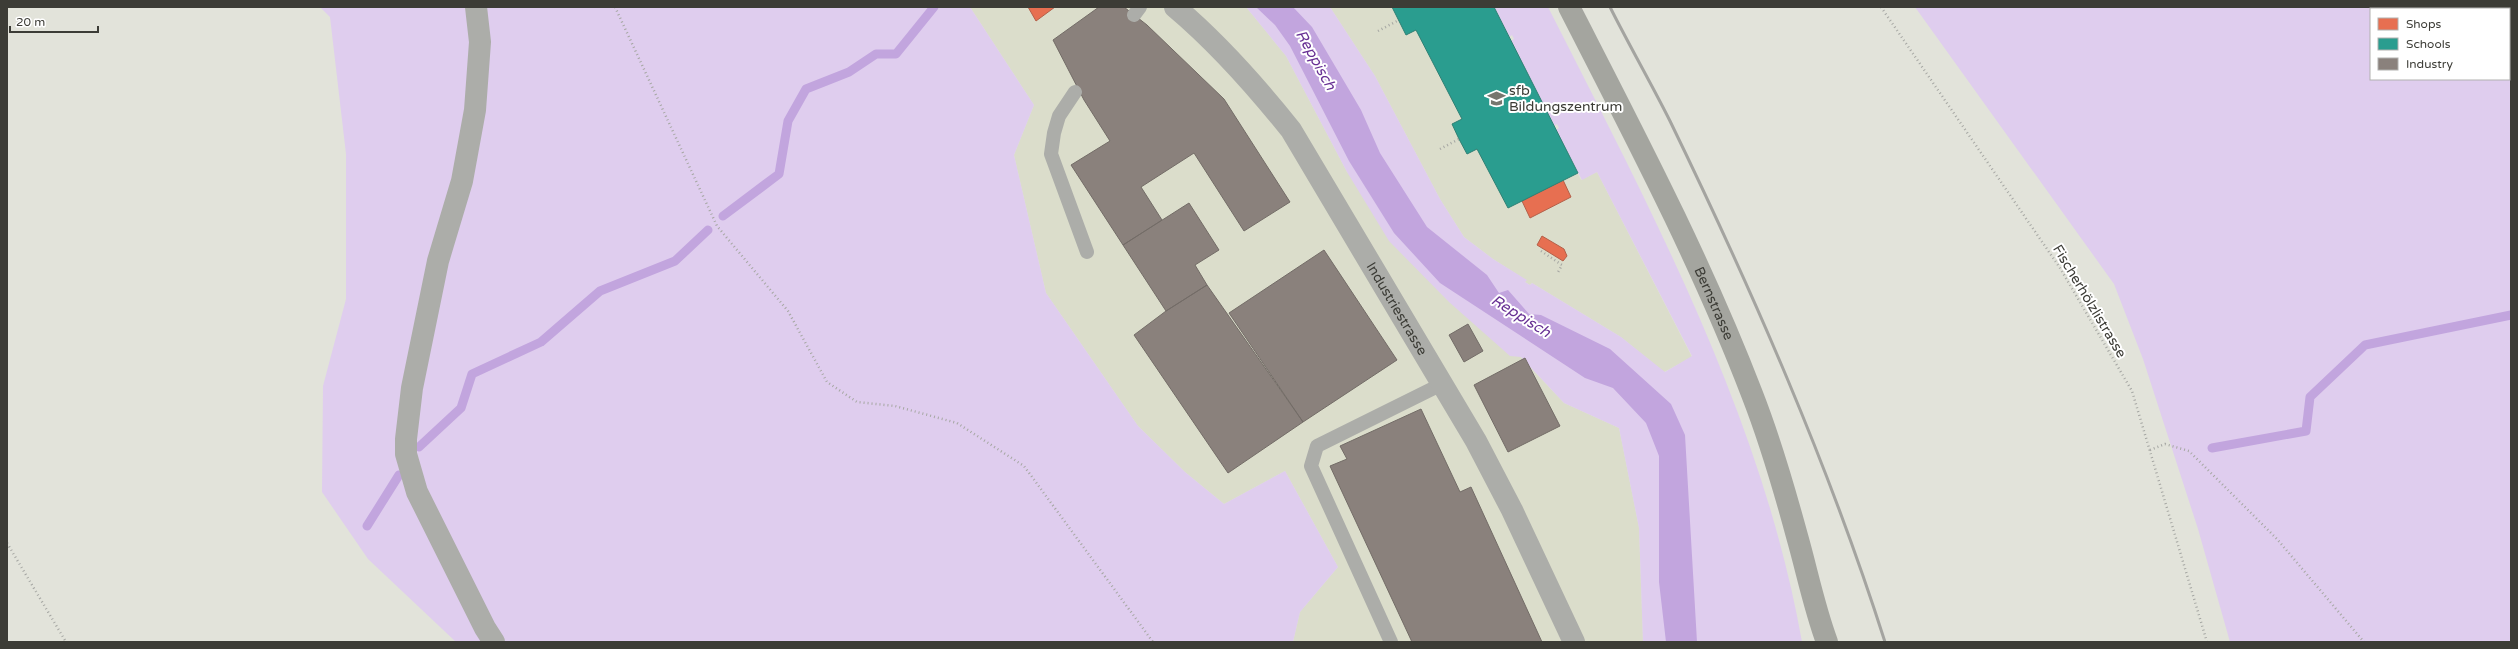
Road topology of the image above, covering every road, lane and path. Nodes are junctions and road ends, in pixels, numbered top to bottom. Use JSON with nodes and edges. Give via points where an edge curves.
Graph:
{"nodes":[{"id":1,"x":476,"y":7,"type":"edge"},
{"id":2,"x":615,"y":7,"type":"edge"},
{"id":3,"x":1175,"y":7,"type":"edge"},
{"id":4,"x":1569,"y":7,"type":"edge"},
{"id":5,"x":1881,"y":7,"type":"edge"},
{"id":6,"x":1399,"y":20,"type":"dead end"},
{"id":7,"x":1378,"y":31,"type":"dead end"},
{"id":8,"x":1075,"y":92,"type":"dead end"},
{"id":9,"x":1459,"y":139,"type":"dead end"},
{"id":10,"x":1440,"y":148,"type":"dead end"},
{"id":11,"x":1541,"y":251,"type":"dead end"},
{"id":12,"x":1087,"y":252,"type":"dead end"},
{"id":13,"x":1557,"y":274,"type":"dead end"},
{"id":14,"x":1444,"y":384,"type":"junction"},
{"id":15,"x":2150,"y":450,"type":"junction"},
{"id":16,"x":7,"y":543,"type":"edge"},
{"id":17,"x":1817,"y":616,"type":"junction"},
{"id":18,"x":66,"y":642,"type":"edge"},
{"id":19,"x":494,"y":642,"type":"edge"},
{"id":20,"x":1153,"y":642,"type":"edge"},
{"id":21,"x":1391,"y":642,"type":"edge"},
{"id":22,"x":1574,"y":642,"type":"edge"},
{"id":23,"x":1819,"y":642,"type":"edge"},
{"id":24,"x":1827,"y":642,"type":"edge"},
{"id":25,"x":2207,"y":642,"type":"edge"},
{"id":26,"x":2364,"y":642,"type":"edge"}],
"edges":[{"from":1,"to":19,"type":"street","via":[[480,42],[475,110],[463,175],[438,261],[412,388],[406,454],[417,492]]},
{"from":2,"to":20,"type":"path","via":[[717,226],[788,312],[827,382],[856,402],[895,406],[957,423],[1024,466]]},
{"from":3,"to":14,"type":"street","name":"Industriestrasse","via":[[1222,49],[1291,130]]},
{"from":4,"to":17,"type":"main road","name":"Bernstrasse","via":[[1632,128],[1717,307],[1753,396],[1780,476],[1798,536]]},
{"from":5,"to":15,"type":"path","name":"Fischerhölzlistrasse","via":[[2060,268],[2132,391]]},
{"from":6,"to":7,"type":"path"},
{"from":8,"to":12,"type":"lane","via":[[1059,116],[1051,154]]},
{"from":9,"to":10,"type":"path"},
{"from":11,"to":13,"type":"path","via":[[1562,265]]},
{"from":14,"to":21,"type":"lane","via":[[1317,446],[1311,466]]},
{"from":14,"to":22,"type":"street","name":"Industriestrasse","via":[[1512,510]]},
{"from":15,"to":25,"type":"path","name":"Fischerhölzlistrasse"},
{"from":15,"to":26,"type":"path","via":[[2165,444],[2189,451],[2276,539]]},
{"from":16,"to":18,"type":"path"},
{"from":17,"to":23,"type":"main road","name":"Bernstrasse"},
{"from":17,"to":24,"type":"main road","name":"Bernstrasse"}]}
